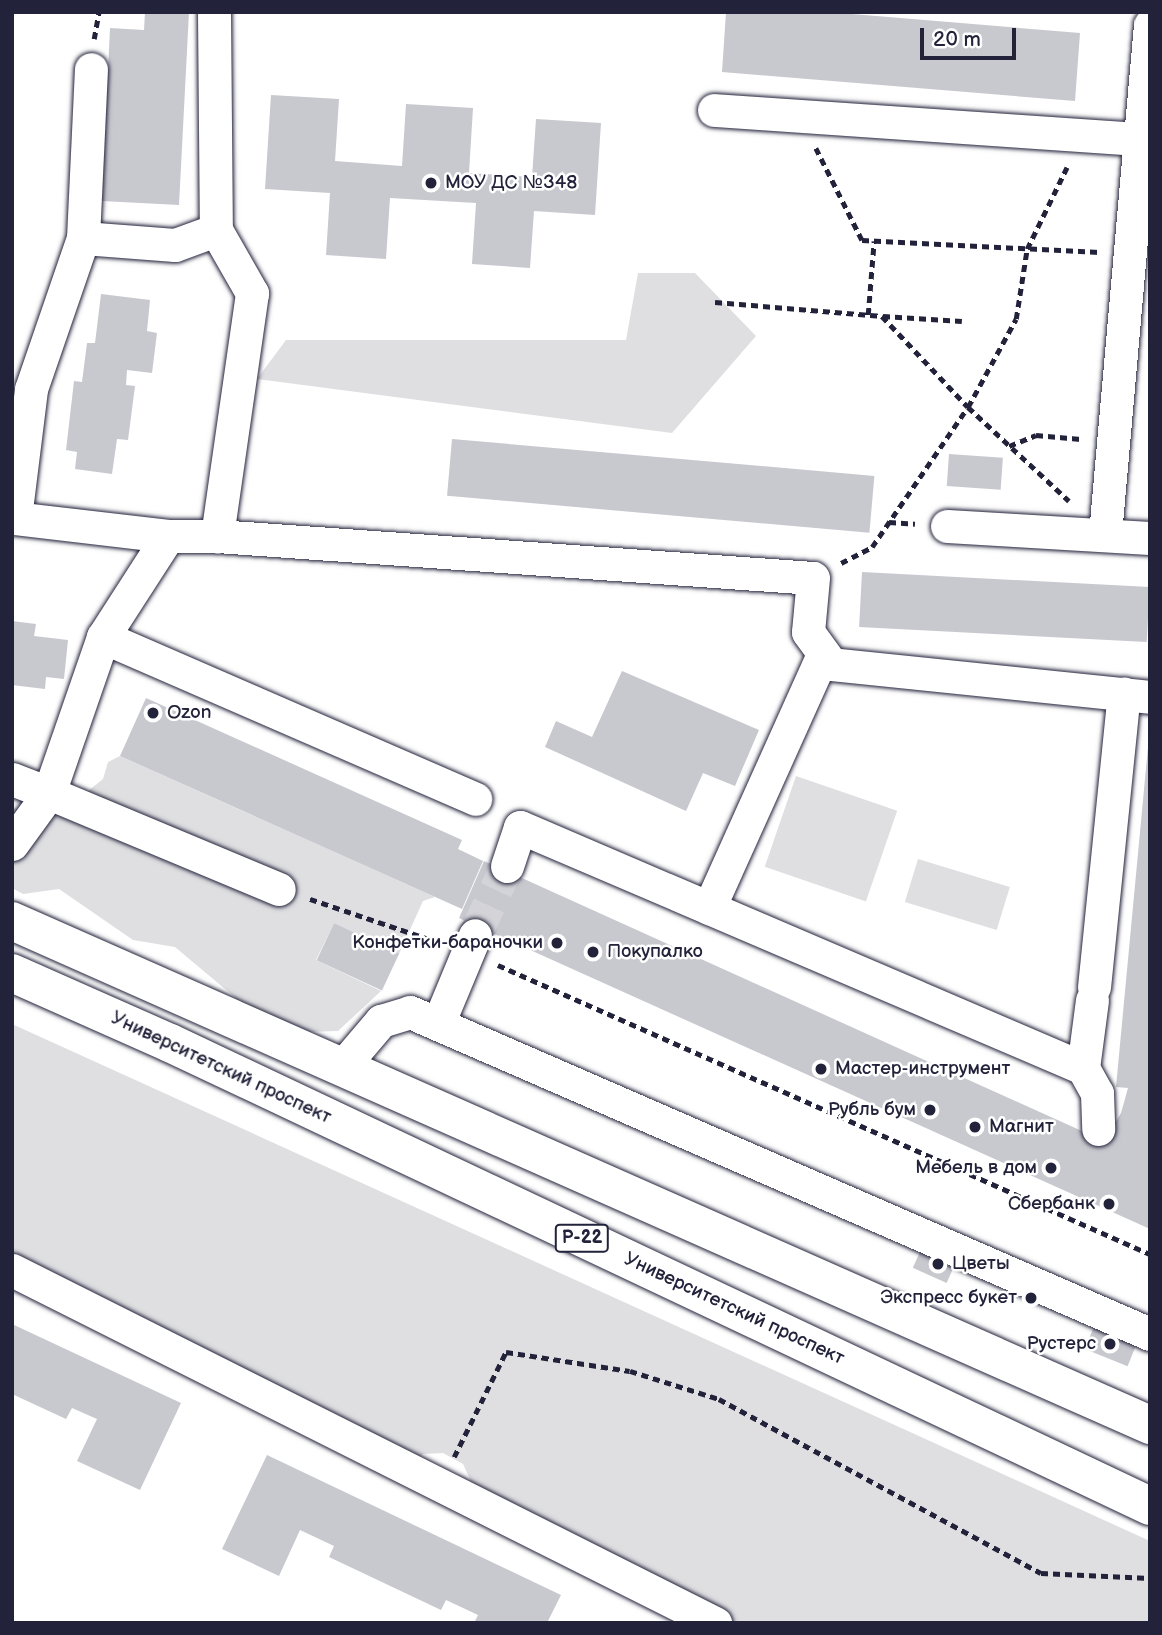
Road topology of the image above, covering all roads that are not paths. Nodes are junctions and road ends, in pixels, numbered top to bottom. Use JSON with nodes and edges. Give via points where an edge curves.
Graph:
{"nodes":[{"id":1,"x":214,"y":12,"type":"edge"},
{"id":2,"x":1150,"y":25,"type":"edge"},
{"id":3,"x":91,"y":69,"type":"dead end"},
{"id":4,"x":714,"y":110,"type":"dead end"},
{"id":5,"x":1140,"y":139,"type":"junction"},
{"id":6,"x":216,"y":230,"type":"junction"},
{"id":7,"x":83,"y":237,"type":"junction"},
{"id":8,"x":14,"y":518,"type":"edge"},
{"id":9,"x":947,"y":526,"type":"dead end"},
{"id":10,"x":1105,"y":534,"type":"junction"},
{"id":11,"x":168,"y":536,"type":"junction"},
{"id":12,"x":217,"y":536,"type":"junction"},
{"id":13,"x":1150,"y":538,"type":"edge"},
{"id":14,"x":103,"y":637,"type":"junction"},
{"id":15,"x":823,"y":654,"type":"junction"},
{"id":16,"x":1137,"y":695,"type":"edge"},
{"id":17,"x":12,"y":779,"type":"edge"},
{"id":18,"x":48,"y":793,"type":"junction"},
{"id":19,"x":475,"y":799,"type":"dead end"},
{"id":20,"x":12,"y":844,"type":"edge"},
{"id":21,"x":507,"y":866,"type":"tunnel mouth"},
{"id":22,"x":279,"y":889,"type":"road end"},
{"id":23,"x":709,"y":908,"type":"junction"},
{"id":24,"x":12,"y":921,"type":"edge"},
{"id":25,"x":472,"y":944,"type":"tunnel mouth"},
{"id":26,"x":12,"y":973,"type":"edge"},
{"id":27,"x":438,"y":1024,"type":"junction"},
{"id":28,"x":341,"y":1068,"type":"junction"},
{"id":29,"x":1083,"y":1068,"type":"junction"},
{"id":30,"x":1098,"y":1129,"type":"dead end"},
{"id":31,"x":12,"y":1270,"type":"edge"},
{"id":32,"x":1150,"y":1334,"type":"edge"},
{"id":33,"x":1150,"y":1425,"type":"edge"},
{"id":34,"x":1150,"y":1506,"type":"edge"},
{"id":35,"x":715,"y":1623,"type":"edge"}],
"edges":[{"from":1,"to":6,"type":"lane"},
{"from":2,"to":5,"type":"lane"},
{"from":3,"to":7,"type":"lane"},
{"from":4,"to":5,"type":"lane"},
{"from":5,"to":10,"type":"lane"},
{"from":6,"to":7,"type":"lane","via":[[175,245]]},
{"from":6,"to":12,"type":"lane","via":[[252,293]]},
{"from":7,"to":8,"type":"lane","via":[[31,389]]},
{"from":8,"to":11,"type":"lane"},
{"from":9,"to":10,"type":"lane"},
{"from":10,"to":13,"type":"lane"},
{"from":11,"to":12,"type":"lane"},
{"from":11,"to":14,"type":"lane"},
{"from":12,"to":15,"type":"lane","via":[[813,578],[808,632]]},
{"from":14,"to":18,"type":"lane"},
{"from":14,"to":19,"type":"lane"},
{"from":15,"to":16,"type":"lane","via":[[831,664]]},
{"from":15,"to":23,"type":"lane"},
{"from":16,"to":29,"type":"lane"},
{"from":17,"to":18,"type":"lane"},
{"from":18,"to":20,"type":"lane"},
{"from":18,"to":22,"type":"lane"},
{"from":21,"to":23,"type":"lane","via":[[520,827]]},
{"from":23,"to":29,"type":"lane"},
{"from":24,"to":28,"type":"highway"},
{"from":25,"to":27,"type":"lane"},
{"from":26,"to":34,"type":"highway","name":"Университетский проспект","number":"Р-22","via":[[170,1043]]},
{"from":27,"to":28,"type":"lane","via":[[410,1012],[382,1021]]},
{"from":27,"to":32,"type":"lane"},
{"from":28,"to":33,"type":"highway"},
{"from":29,"to":30,"type":"lane","via":[[1097,1093]]},
{"from":31,"to":35,"type":"lane"}]}
